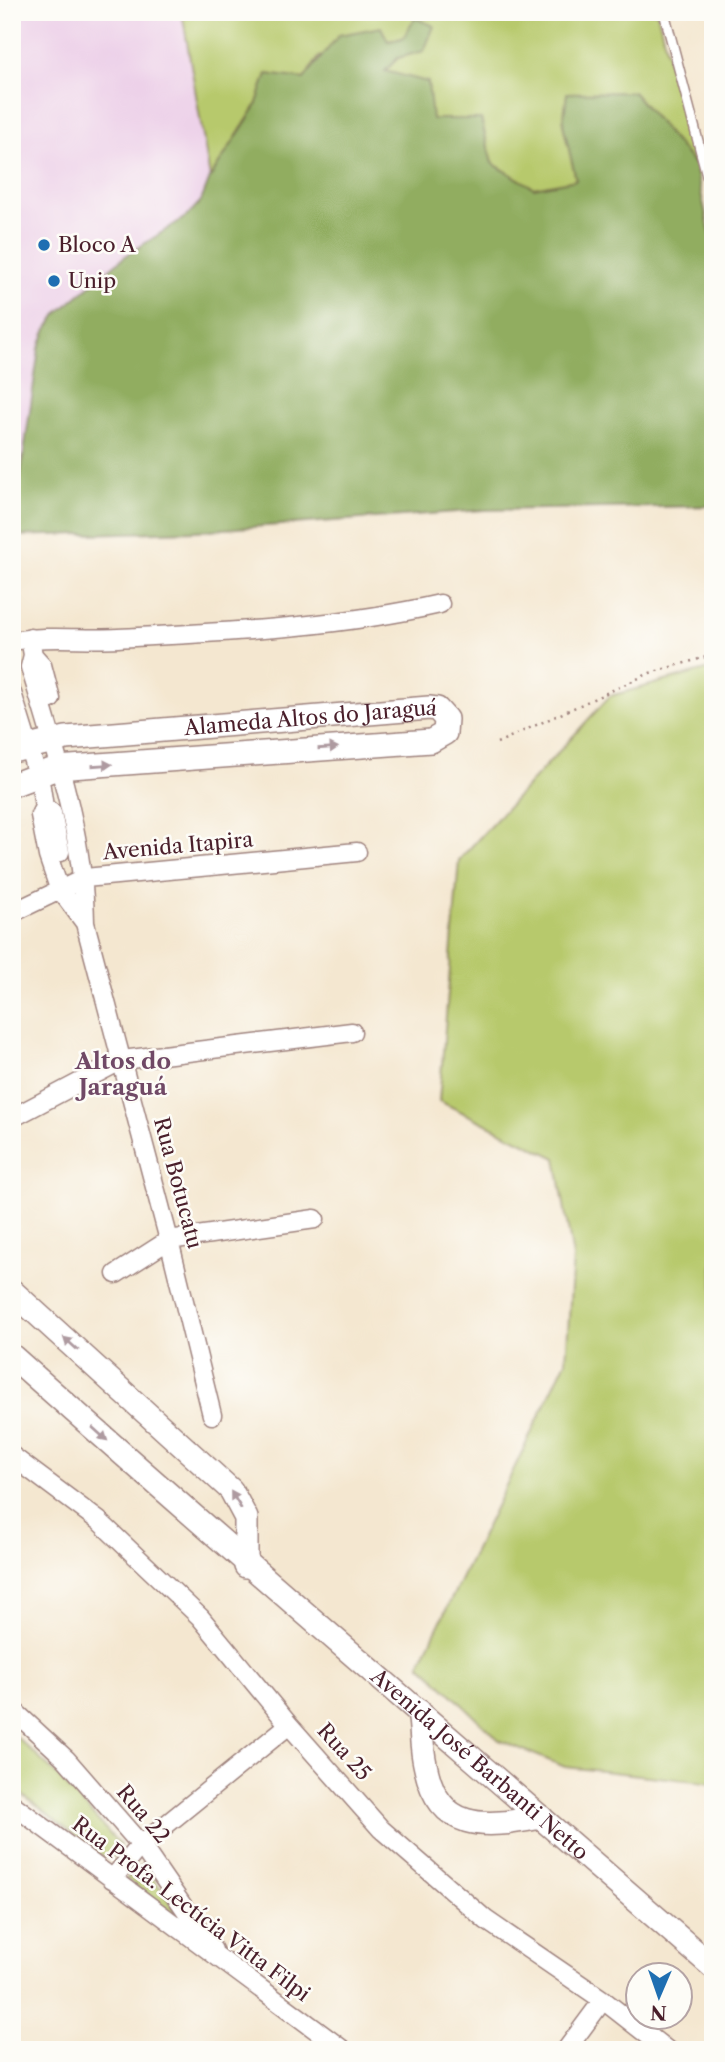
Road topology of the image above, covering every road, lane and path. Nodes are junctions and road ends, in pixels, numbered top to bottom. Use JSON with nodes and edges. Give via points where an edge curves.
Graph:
{"nodes":[{"id":1,"x":664,"y":12,"type":"edge"},
{"id":2,"x":713,"y":198,"type":"edge"},
{"id":3,"x":440,"y":604,"type":"dead end"},
{"id":4,"x":25,"y":644,"type":"edge"},
{"id":5,"x":713,"y":655,"type":"edge"},
{"id":6,"x":12,"y":694,"type":"edge"},
{"id":7,"x":35,"y":742,"type":"edge"},
{"id":8,"x":498,"y":743,"type":"dead end"},
{"id":9,"x":48,"y":771,"type":"junction"},
{"id":10,"x":12,"y":785,"type":"edge"},
{"id":11,"x":357,"y":852,"type":"dead end"},
{"id":12,"x":85,"y":878,"type":"junction"},
{"id":13,"x":57,"y":880,"type":"junction"},
{"id":14,"x":12,"y":913,"type":"edge"},
{"id":15,"x":85,"y":923,"type":"junction"},
{"id":16,"x":352,"y":1032,"type":"dead end"},
{"id":17,"x":122,"y":1060,"type":"junction"},
{"id":18,"x":12,"y":1118,"type":"edge"},
{"id":19,"x":314,"y":1219,"type":"dead end"},
{"id":20,"x":169,"y":1240,"type":"junction"},
{"id":21,"x":116,"y":1275,"type":"dead end"},
{"id":22,"x":12,"y":1291,"type":"edge"},
{"id":23,"x":12,"y":1356,"type":"edge"},
{"id":24,"x":212,"y":1415,"type":"dead end"},
{"id":25,"x":12,"y":1457,"type":"edge"},
{"id":26,"x":246,"y":1566,"type":"junction"},
{"id":27,"x":12,"y":1709,"type":"edge"},
{"id":28,"x":419,"y":1711,"type":"junction"},
{"id":29,"x":289,"y":1725,"type":"junction"},
{"id":30,"x":12,"y":1804,"type":"edge"},
{"id":31,"x":541,"y":1817,"type":"junction"},
{"id":32,"x":141,"y":1845,"type":"junction"},
{"id":33,"x":112,"y":1879,"type":"junction"},
{"id":34,"x":222,"y":1962,"type":"junction"},
{"id":35,"x":713,"y":1967,"type":"edge"},
{"id":36,"x":603,"y":2000,"type":"junction"},
{"id":37,"x":342,"y":2050,"type":"edge"},
{"id":38,"x":566,"y":2050,"type":"edge"},
{"id":39,"x":667,"y":2050,"type":"edge"}],
"edges":[{"from":1,"to":2,"type":"lane"},
{"from":3,"to":4,"type":"street","via":[[393,615],[254,631]]},
{"from":4,"to":7,"type":"street","via":[[42,665],[56,717]]},
{"from":5,"to":8,"type":"path","via":[[650,673]]},
{"from":6,"to":7,"type":"street"},
{"from":7,"to":9,"type":"street"},
{"from":9,"to":7,"type":"street","name":"Alameda Altos do Jaraguá","one_way":true,"via":[[431,741],[445,733],[446,719],[429,708]]},
{"from":9,"to":10,"type":"street","name":"Alameda Altos do Jaraguá"},
{"from":9,"to":12,"type":"street","name":"Rua Botucatu"},
{"from":9,"to":13,"type":"street","name":"Rua Botucatu","via":[[40,815]]},
{"from":11,"to":12,"type":"street","name":"Avenida Itapira"},
{"from":12,"to":13,"type":"street","name":"Avenida Itapira"},
{"from":12,"to":15,"type":"street","name":"Rua Botucatu"},
{"from":13,"to":14,"type":"street","name":"Avenida Itapira"},
{"from":13,"to":15,"type":"street","name":"Rua Botucatu"},
{"from":15,"to":17,"type":"street","name":"Rua Botucatu"},
{"from":16,"to":17,"type":"street"},
{"from":17,"to":18,"type":"street"},
{"from":17,"to":20,"type":"street","name":"Rua Botucatu"},
{"from":19,"to":20,"type":"street"},
{"from":20,"to":21,"type":"street"},
{"from":20,"to":24,"type":"street","name":"Rua Botucatu"},
{"from":26,"to":22,"type":"street","one_way":true,"via":[[246,1518],[231,1490]]},
{"from":23,"to":26,"type":"street","name":"Avenida José Barbanti Netto","one_way":true},
{"from":25,"to":29,"type":"street","name":"Rua 25","via":[[99,1521],[200,1617]]},
{"from":26,"to":28,"type":"street","name":"Avenida José Barbanti Netto"},
{"from":27,"to":32,"type":"street","name":"Rua 22","via":[[66,1759]]},
{"from":28,"to":31,"type":"street","name":"Avenida José Barbanti Netto"},
{"from":28,"to":31,"type":"street","via":[[429,1784],[441,1805],[462,1821],[486,1825]]},
{"from":29,"to":32,"type":"street"},
{"from":29,"to":36,"type":"street","name":"Rua 25","via":[[381,1829],[486,1920]]},
{"from":30,"to":33,"type":"street","name":"Rua Profa. Lectícia Vitta Filpi"},
{"from":31,"to":35,"type":"street","name":"Avenida José Barbanti Netto"},
{"from":32,"to":33,"type":"street"},
{"from":32,"to":34,"type":"street","name":"Rua 22"},
{"from":33,"to":34,"type":"street","name":"Rua Profa. Lectícia Vitta Filpi"},
{"from":34,"to":37,"type":"street","name":"Rua Profa. Lectícia Vitta Filpi"},
{"from":36,"to":38,"type":"street"},
{"from":36,"to":39,"type":"street","name":"Rua 25"}]}
